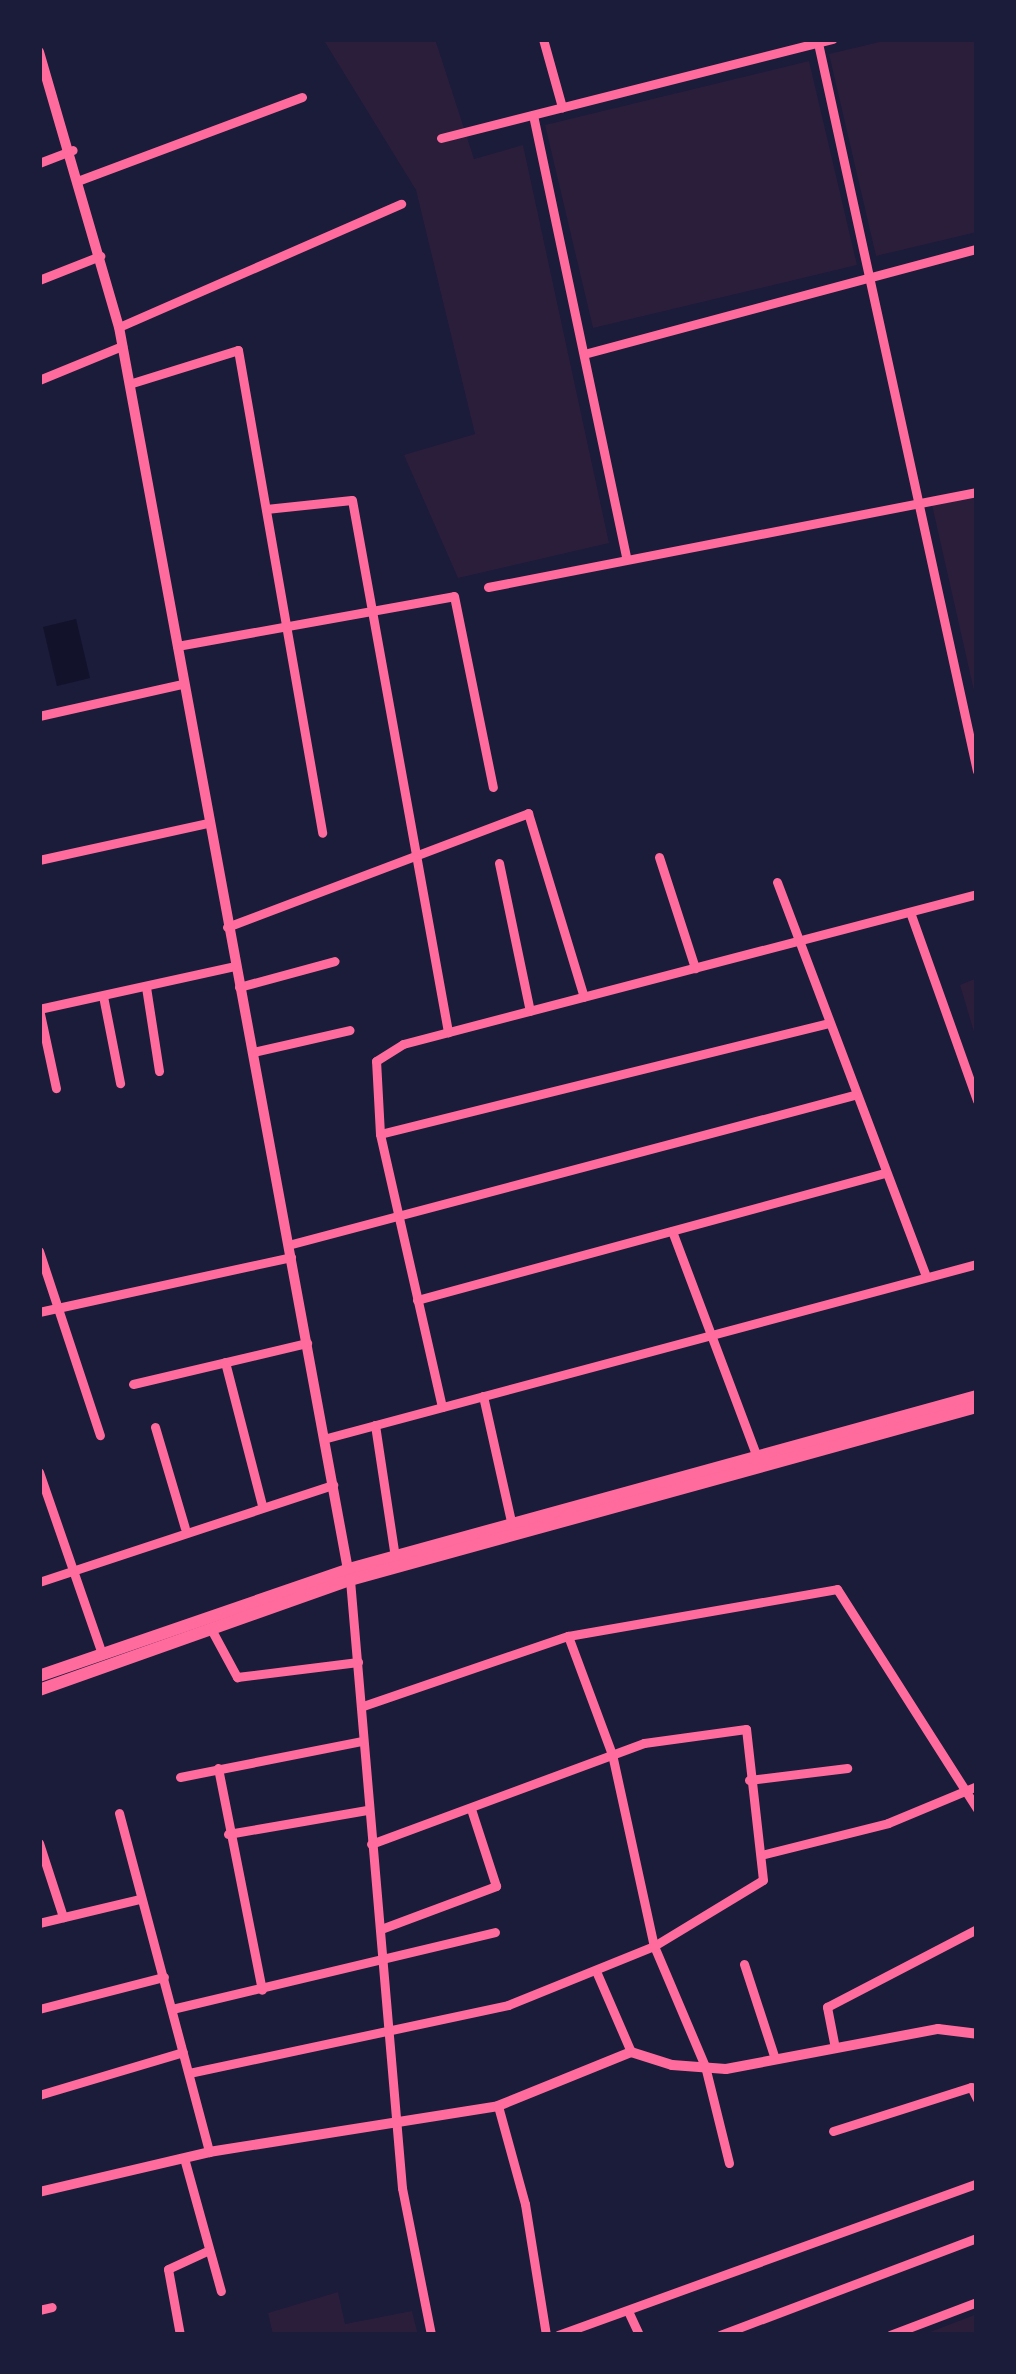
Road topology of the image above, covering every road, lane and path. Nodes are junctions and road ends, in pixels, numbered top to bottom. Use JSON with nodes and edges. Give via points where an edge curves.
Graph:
{"nodes":[{"id":1,"x":543,"y":39,"type":"edge"},
{"id":2,"x":833,"y":39,"type":"edge"},
{"id":3,"x":818,"y":43,"type":"junction"},
{"id":4,"x":39,"y":52,"type":"edge"},
{"id":5,"x":302,"y":97,"type":"dead end"},
{"id":6,"x":562,"y":107,"type":"junction"},
{"id":7,"x":533,"y":115,"type":"junction"},
{"id":8,"x":441,"y":138,"type":"dead end"},
{"id":9,"x":73,"y":150,"type":"junction"},
{"id":10,"x":39,"y":164,"type":"edge"},
{"id":11,"x":80,"y":180,"type":"junction"},
{"id":12,"x":401,"y":204,"type":"dead end"},
{"id":13,"x":977,"y":249,"type":"edge"},
{"id":14,"x":100,"y":256,"type":"junction"},
{"id":15,"x":866,"y":276,"type":"junction"},
{"id":16,"x":39,"y":280,"type":"edge"},
{"id":17,"x":119,"y":328,"type":"junction"},
{"id":18,"x":122,"y":346,"type":"junction"},
{"id":19,"x":584,"y":354,"type":"junction"},
{"id":20,"x":39,"y":380,"type":"edge"},
{"id":21,"x":129,"y":383,"type":"junction"},
{"id":22,"x":977,"y":492,"type":"edge"},
{"id":23,"x":919,"y":502,"type":"junction"},
{"id":24,"x":266,"y":509,"type":"junction"},
{"id":25,"x":626,"y":556,"type":"junction"},
{"id":26,"x":488,"y":587,"type":"dead end"},
{"id":27,"x":370,"y":612,"type":"junction"},
{"id":28,"x":282,"y":629,"type":"junction"},
{"id":29,"x":177,"y":646,"type":"junction"},
{"id":30,"x":182,"y":684,"type":"junction"},
{"id":31,"x":39,"y":716,"type":"edge"},
{"id":32,"x":977,"y":771,"type":"edge"},
{"id":33,"x":493,"y":787,"type":"dead end"},
{"id":34,"x":206,"y":823,"type":"junction"},
{"id":35,"x":322,"y":833,"type":"dead end"},
{"id":36,"x":414,"y":854,"type":"junction"},
{"id":37,"x":659,"y":856,"type":"dead end"},
{"id":38,"x":39,"y":860,"type":"edge"},
{"id":39,"x":499,"y":863,"type":"dead end"},
{"id":40,"x":777,"y":882,"type":"dead end"},
{"id":41,"x":977,"y":894,"type":"edge"},
{"id":42,"x":910,"y":912,"type":"junction"},
{"id":43,"x":227,"y":927,"type":"junction"},
{"id":44,"x":796,"y":941,"type":"junction"},
{"id":45,"x":335,"y":961,"type":"dead end"},
{"id":46,"x":234,"y":966,"type":"junction"},
{"id":47,"x":695,"y":968,"type":"junction"},
{"id":48,"x":146,"y":987,"type":"junction"},
{"id":49,"x":239,"y":987,"type":"junction"},
{"id":50,"x":103,"y":996,"type":"junction"},
{"id":51,"x":584,"y":997,"type":"junction"},
{"id":52,"x":39,"y":1009,"type":"edge"},
{"id":53,"x":530,"y":1011,"type":"junction"},
{"id":54,"x":828,"y":1023,"type":"junction"},
{"id":55,"x":350,"y":1030,"type":"dead end"},
{"id":56,"x":448,"y":1032,"type":"junction"},
{"id":57,"x":253,"y":1052,"type":"junction"},
{"id":58,"x":159,"y":1071,"type":"dead end"},
{"id":59,"x":120,"y":1083,"type":"dead end"},
{"id":60,"x":56,"y":1088,"type":"dead end"},
{"id":61,"x":854,"y":1095,"type":"junction"},
{"id":62,"x":977,"y":1100,"type":"edge"},
{"id":63,"x":380,"y":1134,"type":"junction"},
{"id":64,"x":885,"y":1173,"type":"junction"},
{"id":65,"x":398,"y":1216,"type":"junction"},
{"id":66,"x":672,"y":1231,"type":"junction"},
{"id":67,"x":39,"y":1251,"type":"edge"},
{"id":68,"x":289,"y":1251,"type":"junction"},
{"id":69,"x":977,"y":1264,"type":"edge"},
{"id":70,"x":926,"y":1277,"type":"junction"},
{"id":71,"x":417,"y":1300,"type":"junction"},
{"id":72,"x":57,"y":1308,"type":"junction"},
{"id":73,"x":39,"y":1312,"type":"edge"},
{"id":74,"x":711,"y":1335,"type":"junction"},
{"id":75,"x":307,"y":1343,"type":"junction"},
{"id":76,"x":225,"y":1362,"type":"junction"},
{"id":77,"x":133,"y":1384,"type":"dead end"},
{"id":78,"x":483,"y":1396,"type":"junction"},
{"id":79,"x":977,"y":1396,"type":"edge"},
{"id":80,"x":442,"y":1407,"type":"junction"},
{"id":81,"x":977,"y":1407,"type":"edge"},
{"id":82,"x":375,"y":1425,"type":"junction"},
{"id":83,"x":155,"y":1426,"type":"dead end"},
{"id":84,"x":100,"y":1435,"type":"dead end"},
{"id":85,"x":327,"y":1438,"type":"junction"},
{"id":86,"x":758,"y":1461,"type":"junction"},
{"id":87,"x":39,"y":1472,"type":"edge"},
{"id":88,"x":333,"y":1485,"type":"junction"},
{"id":89,"x":262,"y":1505,"type":"junction"},
{"id":90,"x":185,"y":1528,"type":"junction"},
{"id":91,"x":513,"y":1528,"type":"junction"},
{"id":92,"x":395,"y":1557,"type":"junction"},
{"id":93,"x":75,"y":1568,"type":"junction"},
{"id":94,"x":350,"y":1575,"type":"junction"},
{"id":95,"x":39,"y":1582,"type":"edge"},
{"id":96,"x":211,"y":1630,"type":"junction"},
{"id":97,"x":568,"y":1636,"type":"junction"},
{"id":98,"x":102,"y":1654,"type":"junction"},
{"id":99,"x":358,"y":1662,"type":"junction"},
{"id":100,"x":39,"y":1676,"type":"edge"},
{"id":101,"x":39,"y":1690,"type":"edge"},
{"id":102,"x":363,"y":1706,"type":"junction"},
{"id":103,"x":362,"y":1741,"type":"junction"},
{"id":104,"x":612,"y":1754,"type":"junction"},
{"id":105,"x":218,"y":1768,"type":"junction"},
{"id":106,"x":847,"y":1768,"type":"dead end"},
{"id":107,"x":180,"y":1777,"type":"dead end"},
{"id":108,"x":749,"y":1780,"type":"junction"},
{"id":109,"x":974,"y":1788,"type":"edge"},
{"id":110,"x":977,"y":1809,"type":"edge"},
{"id":111,"x":367,"y":1810,"type":"junction"},
{"id":112,"x":471,"y":1810,"type":"junction"},
{"id":113,"x":118,"y":1814,"type":"dead end"},
{"id":114,"x":228,"y":1834,"type":"junction"},
{"id":115,"x":39,"y":1843,"type":"edge"},
{"id":116,"x":371,"y":1844,"type":"junction"},
{"id":117,"x":765,"y":1854,"type":"junction"},
{"id":118,"x":140,"y":1899,"type":"junction"},
{"id":119,"x":63,"y":1917,"type":"junction"},
{"id":120,"x":39,"y":1923,"type":"edge"},
{"id":121,"x":380,"y":1929,"type":"junction"},
{"id":122,"x":977,"y":1929,"type":"edge"},
{"id":123,"x":495,"y":1932,"type":"dead end"},
{"id":124,"x":654,"y":1946,"type":"junction"},
{"id":125,"x":383,"y":1961,"type":"junction"},
{"id":126,"x":744,"y":1964,"type":"dead end"},
{"id":127,"x":596,"y":1971,"type":"junction"},
{"id":128,"x":164,"y":1977,"type":"junction"},
{"id":129,"x":262,"y":1990,"type":"junction"},
{"id":130,"x":39,"y":2008,"type":"edge"},
{"id":131,"x":172,"y":2009,"type":"junction"},
{"id":132,"x":977,"y":2034,"type":"edge"},
{"id":133,"x":390,"y":2035,"type":"junction"},
{"id":134,"x":835,"y":2048,"type":"junction"},
{"id":135,"x":631,"y":2051,"type":"junction"},
{"id":136,"x":183,"y":2052,"type":"junction"},
{"id":137,"x":775,"y":2059,"type":"junction"},
{"id":138,"x":705,"y":2066,"type":"junction"},
{"id":139,"x":189,"y":2073,"type":"junction"},
{"id":140,"x":39,"y":2096,"type":"edge"},
{"id":141,"x":977,"y":2099,"type":"edge"},
{"id":142,"x":498,"y":2106,"type":"junction"},
{"id":143,"x":396,"y":2120,"type":"junction"},
{"id":144,"x":833,"y":2131,"type":"dead end"},
{"id":145,"x":208,"y":2152,"type":"junction"},
{"id":146,"x":184,"y":2158,"type":"junction"},
{"id":147,"x":729,"y":2163,"type":"dead end"},
{"id":148,"x":977,"y":2183,"type":"edge"},
{"id":149,"x":39,"y":2192,"type":"edge"},
{"id":150,"x":977,"y":2238,"type":"edge"},
{"id":151,"x":207,"y":2251,"type":"junction"},
{"id":152,"x":220,"y":2290,"type":"dead end"},
{"id":153,"x":977,"y":2302,"type":"edge"},
{"id":154,"x":52,"y":2307,"type":"dead end"},
{"id":155,"x":39,"y":2310,"type":"edge"},
{"id":156,"x":628,"y":2311,"type":"junction"},
{"id":157,"x":180,"y":2335,"type":"edge"},
{"id":158,"x":431,"y":2335,"type":"edge"},
{"id":159,"x":546,"y":2335,"type":"edge"},
{"id":160,"x":558,"y":2335,"type":"edge"},
{"id":161,"x":639,"y":2335,"type":"edge"},
{"id":162,"x":720,"y":2335,"type":"edge"},
{"id":163,"x":890,"y":2335,"type":"edge"}],
"edges":[{"from":1,"to":6,"type":"street"},
{"from":2,"to":3,"type":"street"},
{"from":3,"to":6,"type":"street"},
{"from":3,"to":15,"type":"street"},
{"from":4,"to":9,"type":"street"},
{"from":5,"to":11,"type":"street"},
{"from":6,"to":7,"type":"street"},
{"from":7,"to":8,"type":"street"},
{"from":7,"to":19,"type":"street"},
{"from":9,"to":10,"type":"street"},
{"from":9,"to":11,"type":"street"},
{"from":11,"to":14,"type":"street"},
{"from":12,"to":17,"type":"street"},
{"from":13,"to":15,"type":"street"},
{"from":14,"to":16,"type":"street"},
{"from":14,"to":17,"type":"street"},
{"from":15,"to":19,"type":"street"},
{"from":15,"to":23,"type":"street"},
{"from":17,"to":18,"type":"street"},
{"from":18,"to":20,"type":"street"},
{"from":18,"to":21,"type":"street"},
{"from":19,"to":25,"type":"street"},
{"from":21,"to":24,"type":"street","via":[[234,346]]},
{"from":21,"to":29,"type":"street"},
{"from":22,"to":23,"type":"street"},
{"from":23,"to":25,"type":"street"},
{"from":23,"to":32,"type":"street"},
{"from":24,"to":27,"type":"street","via":[[348,496]]},
{"from":24,"to":28,"type":"street"},
{"from":25,"to":26,"type":"street"},
{"from":27,"to":28,"type":"street"},
{"from":27,"to":33,"type":"street","via":[[454,596]]},
{"from":27,"to":36,"type":"street"},
{"from":28,"to":29,"type":"street"},
{"from":28,"to":35,"type":"street"},
{"from":29,"to":30,"type":"street"},
{"from":30,"to":31,"type":"street"},
{"from":30,"to":34,"type":"street"},
{"from":34,"to":38,"type":"street"},
{"from":34,"to":43,"type":"street"},
{"from":36,"to":43,"type":"street"},
{"from":36,"to":51,"type":"street","via":[[523,813],[532,817]]},
{"from":36,"to":56,"type":"street"},
{"from":37,"to":47,"type":"street"},
{"from":39,"to":53,"type":"street"},
{"from":40,"to":44,"type":"street"},
{"from":41,"to":42,"type":"street"},
{"from":42,"to":44,"type":"street"},
{"from":42,"to":62,"type":"street"},
{"from":43,"to":46,"type":"street"},
{"from":44,"to":47,"type":"street"},
{"from":44,"to":54,"type":"street"},
{"from":45,"to":49,"type":"street"},
{"from":46,"to":48,"type":"street"},
{"from":46,"to":49,"type":"street"},
{"from":47,"to":51,"type":"street"},
{"from":48,"to":50,"type":"street"},
{"from":48,"to":58,"type":"street"},
{"from":49,"to":57,"type":"street"},
{"from":50,"to":52,"type":"street"},
{"from":50,"to":59,"type":"street"},
{"from":51,"to":53,"type":"street"},
{"from":52,"to":60,"type":"street"},
{"from":53,"to":56,"type":"street"},
{"from":54,"to":61,"type":"street"},
{"from":54,"to":63,"type":"street"},
{"from":55,"to":57,"type":"street"},
{"from":56,"to":63,"type":"street","via":[[376,1061]]},
{"from":57,"to":68,"type":"street"},
{"from":61,"to":64,"type":"street"},
{"from":61,"to":65,"type":"street"},
{"from":63,"to":65,"type":"street"},
{"from":64,"to":66,"type":"street"},
{"from":64,"to":70,"type":"street"},
{"from":65,"to":68,"type":"street"},
{"from":65,"to":71,"type":"street"},
{"from":66,"to":71,"type":"street"},
{"from":66,"to":74,"type":"street"},
{"from":67,"to":72,"type":"street"},
{"from":68,"to":72,"type":"street"},
{"from":68,"to":75,"type":"street"},
{"from":69,"to":70,"type":"street"},
{"from":70,"to":74,"type":"street"},
{"from":71,"to":80,"type":"street"},
{"from":72,"to":73,"type":"street"},
{"from":72,"to":84,"type":"street"},
{"from":74,"to":78,"type":"street"},
{"from":74,"to":86,"type":"street"},
{"from":75,"to":76,"type":"street"},
{"from":75,"to":85,"type":"street"},
{"from":76,"to":77,"type":"street"},
{"from":76,"to":89,"type":"street"},
{"from":78,"to":80,"type":"street"},
{"from":78,"to":91,"type":"street"},
{"from":79,"to":86,"type":"main road"},
{"from":80,"to":82,"type":"street"},
{"from":81,"to":86,"type":"main road"},
{"from":82,"to":85,"type":"street"},
{"from":82,"to":92,"type":"street"},
{"from":83,"to":90,"type":"street"},
{"from":85,"to":88,"type":"street"},
{"from":86,"to":91,"type":"main road"},
{"from":86,"to":94,"type":"main road"},
{"from":87,"to":93,"type":"street"},
{"from":88,"to":89,"type":"street"},
{"from":88,"to":94,"type":"street"},
{"from":89,"to":90,"type":"street"},
{"from":90,"to":93,"type":"street"},
{"from":91,"to":92,"type":"main road"},
{"from":92,"to":94,"type":"main road"},
{"from":93,"to":95,"type":"street"},
{"from":93,"to":98,"type":"street"},
{"from":94,"to":96,"type":"main road"},
{"from":94,"to":98,"type":"main road"},
{"from":94,"to":99,"type":"street"},
{"from":96,"to":99,"type":"street","via":[[238,1676]]},
{"from":96,"to":101,"type":"main road"},
{"from":97,"to":102,"type":"street"},
{"from":97,"to":104,"type":"street"},
{"from":97,"to":109,"type":"street","via":[[837,1589]]},
{"from":98,"to":100,"type":"main road"},
{"from":99,"to":102,"type":"street"},
{"from":102,"to":103,"type":"street"},
{"from":103,"to":105,"type":"street"},
{"from":103,"to":111,"type":"street"},
{"from":104,"to":108,"type":"street","via":[[746,1729]]},
{"from":104,"to":112,"type":"street"},
{"from":104,"to":124,"type":"street"},
{"from":105,"to":107,"type":"street"},
{"from":105,"to":114,"type":"street"},
{"from":106,"to":108,"type":"street"},
{"from":108,"to":117,"type":"street"},
{"from":109,"to":110,"type":"street"},
{"from":109,"to":117,"type":"street","via":[[889,1823]]},
{"from":111,"to":114,"type":"street"},
{"from":111,"to":116,"type":"street"},
{"from":112,"to":116,"type":"street"},
{"from":112,"to":121,"type":"street","via":[[496,1886]]},
{"from":113,"to":118,"type":"street"},
{"from":114,"to":129,"type":"street"},
{"from":115,"to":119,"type":"street"},
{"from":116,"to":121,"type":"street"},
{"from":117,"to":124,"type":"street","via":[[764,1880]]},
{"from":118,"to":119,"type":"street"},
{"from":118,"to":128,"type":"street"},
{"from":119,"to":120,"type":"street"},
{"from":121,"to":125,"type":"street"},
{"from":122,"to":134,"type":"street","via":[[827,2007]]},
{"from":123,"to":125,"type":"street"},
{"from":124,"to":127,"type":"street"},
{"from":124,"to":138,"type":"street"},
{"from":125,"to":129,"type":"street"},
{"from":125,"to":133,"type":"street"},
{"from":126,"to":137,"type":"street"},
{"from":127,"to":133,"type":"street","via":[[508,2005]]},
{"from":127,"to":135,"type":"street"},
{"from":128,"to":130,"type":"street"},
{"from":128,"to":131,"type":"street"},
{"from":129,"to":131,"type":"street"},
{"from":131,"to":136,"type":"street"},
{"from":132,"to":134,"type":"street","via":[[938,2029]]},
{"from":133,"to":139,"type":"street"},
{"from":133,"to":143,"type":"street"},
{"from":134,"to":137,"type":"street"},
{"from":135,"to":138,"type":"street"},
{"from":135,"to":142,"type":"street"},
{"from":136,"to":139,"type":"street"},
{"from":136,"to":140,"type":"street"},
{"from":137,"to":138,"type":"street"},
{"from":138,"to":147,"type":"street"},
{"from":139,"to":145,"type":"street"},
{"from":141,"to":144,"type":"street","via":[[971,2087]]},
{"from":142,"to":143,"type":"street"},
{"from":142,"to":159,"type":"street","via":[[525,2204]]},
{"from":143,"to":145,"type":"street"},
{"from":143,"to":158,"type":"street"},
{"from":145,"to":146,"type":"street"},
{"from":146,"to":149,"type":"street"},
{"from":146,"to":151,"type":"street"},
{"from":148,"to":156,"type":"street"},
{"from":150,"to":162,"type":"street"},
{"from":151,"to":152,"type":"street"},
{"from":151,"to":157,"type":"street","via":[[168,2270]]},
{"from":153,"to":163,"type":"street"},
{"from":154,"to":155,"type":"street"},
{"from":156,"to":160,"type":"street"},
{"from":156,"to":161,"type":"street"}]}
